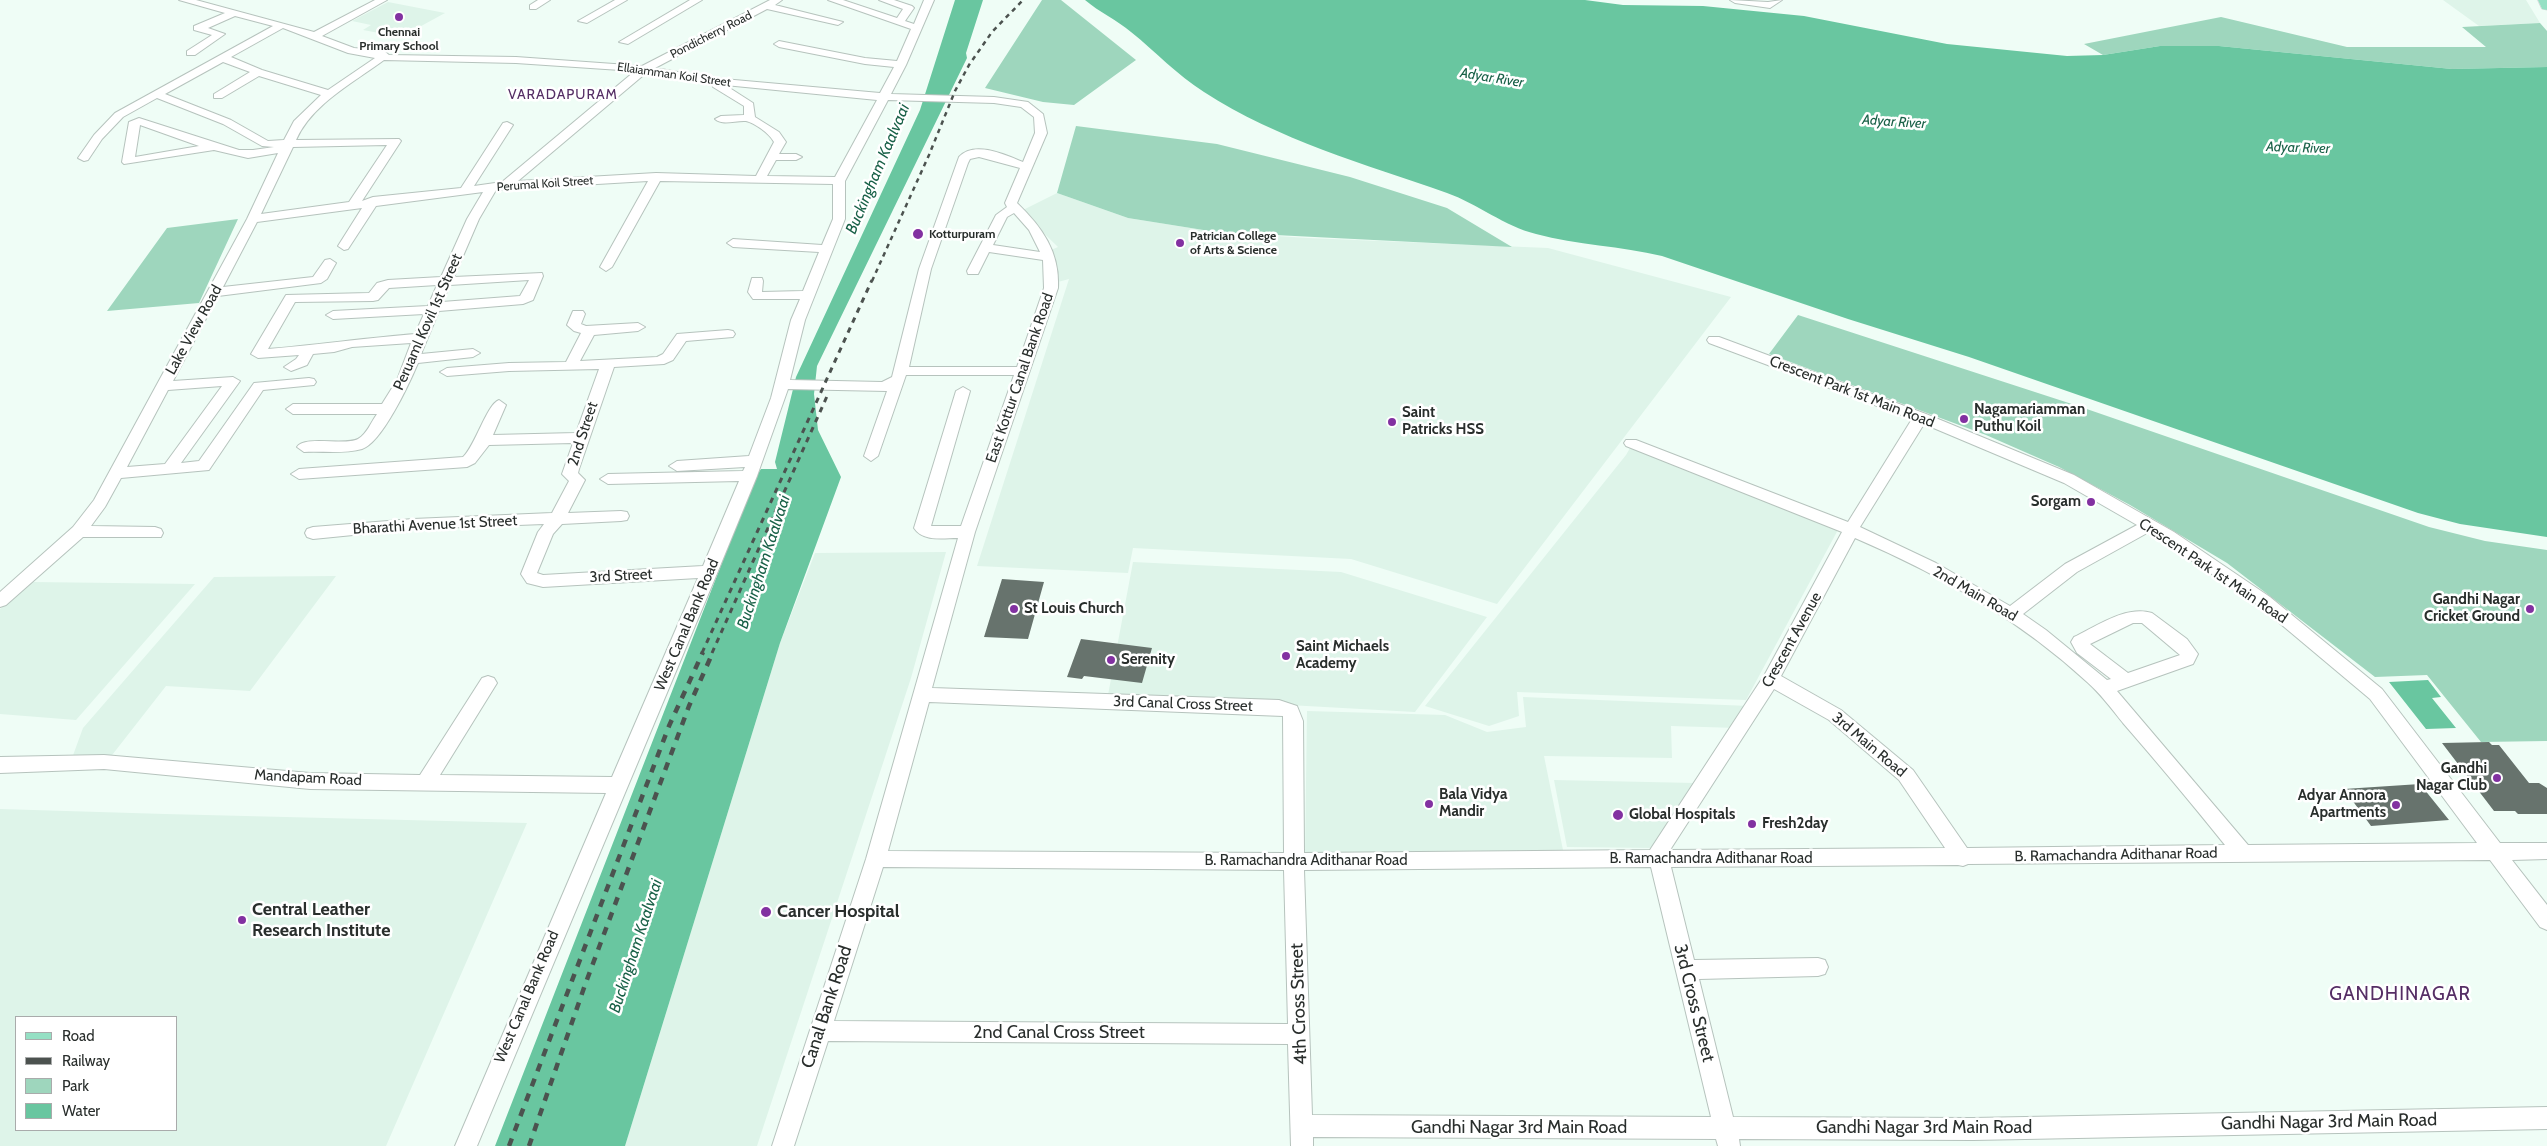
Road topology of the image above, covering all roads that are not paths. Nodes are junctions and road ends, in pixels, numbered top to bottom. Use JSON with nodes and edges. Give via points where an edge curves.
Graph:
{"nodes":[{"id":1,"x":184,"y":0,"type":"edge"},
{"id":2,"x":220,"y":0,"type":"edge"},
{"id":3,"x":382,"y":0,"type":"edge"},
{"id":4,"x":545,"y":0,"type":"edge"},
{"id":5,"x":622,"y":0,"type":"edge"},
{"id":6,"x":697,"y":0,"type":"edge"},
{"id":7,"x":833,"y":0,"type":"edge"},
{"id":8,"x":884,"y":0,"type":"edge"},
{"id":9,"x":916,"y":0,"type":"edge"},
{"id":10,"x":929,"y":0,"type":"edge"},
{"id":11,"x":1735,"y":0,"type":"edge"},
{"id":12,"x":1778,"y":0,"type":"edge"},
{"id":13,"x":2544,"y":0,"type":"edge"},
{"id":14,"x":773,"y":3,"type":"edge"},
{"id":15,"x":210,"y":6,"type":"junction"},
{"id":16,"x":534,"y":6,"type":"dead end"},
{"id":17,"x":2547,"y":6,"type":"edge"},
{"id":18,"x":924,"y":11,"type":"junction"},
{"id":19,"x":234,"y":13,"type":"junction"},
{"id":20,"x":584,"y":21,"type":"dead end"},
{"id":21,"x":838,"y":22,"type":"dead end"},
{"id":22,"x":898,"y":22,"type":"junction"},
{"id":23,"x":282,"y":25,"type":"junction"},
{"id":24,"x":917,"y":28,"type":"junction"},
{"id":25,"x":312,"y":37,"type":"junction"},
{"id":26,"x":624,"y":42,"type":"dead end"},
{"id":27,"x":780,"y":44,"type":"dead end"},
{"id":28,"x":192,"y":53,"type":"dead end"},
{"id":29,"x":378,"y":56,"type":"junction"},
{"id":30,"x":221,"y":57,"type":"junction"},
{"id":31,"x":901,"y":65,"type":"junction"},
{"id":32,"x":644,"y":70,"type":"junction"},
{"id":33,"x":258,"y":72,"type":"junction"},
{"id":34,"x":712,"y":81,"type":"junction"},
{"id":35,"x":329,"y":94,"type":"junction"},
{"id":36,"x":161,"y":96,"type":"dead end"},
{"id":37,"x":218,"y":96,"type":"dead end"},
{"id":38,"x":883,"y":97,"type":"junction"},
{"id":39,"x":750,"y":118,"type":"junction"},
{"id":40,"x":721,"y":119,"type":"dead end"},
{"id":41,"x":507,"y":125,"type":"dead end"},
{"id":42,"x":218,"y":146,"type":"junction"},
{"id":43,"x":286,"y":147,"type":"junction"},
{"id":44,"x":796,"y":157,"type":"dead end"},
{"id":45,"x":84,"y":158,"type":"dead end"},
{"id":46,"x":772,"y":158,"type":"junction"},
{"id":47,"x":1027,"y":168,"type":"junction"},
{"id":48,"x":656,"y":177,"type":"junction"},
{"id":49,"x":761,"y":177,"type":"junction"},
{"id":50,"x":840,"y":180,"type":"junction"},
{"id":51,"x":506,"y":185,"type":"junction"},
{"id":52,"x":491,"y":188,"type":"junction"},
{"id":53,"x":465,"y":190,"type":"junction"},
{"id":54,"x":373,"y":202,"type":"junction"},
{"id":55,"x":354,"y":204,"type":"junction"},
{"id":56,"x":1014,"y":208,"type":"junction"},
{"id":57,"x":253,"y":219,"type":"junction"},
{"id":58,"x":733,"y":243,"type":"dead end"},
{"id":59,"x":344,"y":246,"type":"dead end"},
{"id":60,"x":985,"y":248,"type":"junction"},
{"id":61,"x":827,"y":249,"type":"junction"},
{"id":62,"x":1049,"y":257,"type":"junction"},
{"id":63,"x":330,"y":263,"type":"dead end"},
{"id":64,"x":606,"y":266,"type":"dead end"},
{"id":65,"x":973,"y":271,"type":"dead end"},
{"id":66,"x":447,"y":280,"type":"junction"},
{"id":67,"x":757,"y":281,"type":"dead end"},
{"id":68,"x":215,"y":292,"type":"junction"},
{"id":69,"x":808,"y":294,"type":"junction"},
{"id":70,"x":434,"y":308,"type":"junction"},
{"id":71,"x":578,"y":314,"type":"dead end"},
{"id":72,"x":333,"y":315,"type":"dead end"},
{"id":73,"x":638,"y":327,"type":"dead end"},
{"id":74,"x":588,"y":330,"type":"junction"},
{"id":75,"x":728,"y":334,"type":"dead end"},
{"id":76,"x":420,"y":338,"type":"junction"},
{"id":77,"x":1714,"y":340,"type":"dead end"},
{"id":78,"x":308,"y":350,"type":"junction"},
{"id":79,"x":473,"y":353,"type":"dead end"},
{"id":80,"x":412,"y":359,"type":"junction"},
{"id":81,"x":572,"y":364,"type":"junction"},
{"id":82,"x":605,"y":364,"type":"junction"},
{"id":83,"x":291,"y":367,"type":"dead end"},
{"id":84,"x":1022,"y":370,"type":"junction"},
{"id":85,"x":447,"y":372,"type":"dead end"},
{"id":86,"x":899,"y":375,"type":"junction"},
{"id":87,"x":309,"y":382,"type":"dead end"},
{"id":88,"x":787,"y":385,"type":"junction"},
{"id":89,"x":163,"y":386,"type":"junction"},
{"id":90,"x":880,"y":387,"type":"joint"},
{"id":91,"x":963,"y":391,"type":"dead end"},
{"id":92,"x":499,"y":405,"type":"dead end"},
{"id":93,"x":386,"y":408,"type":"junction"},
{"id":94,"x":293,"y":409,"type":"dead end"},
{"id":95,"x":1921,"y":417,"type":"junction"},
{"id":96,"x":580,"y":438,"type":"junction"},
{"id":97,"x":482,"y":442,"type":"junction"},
{"id":98,"x":1631,"y":443,"type":"dead end"},
{"id":99,"x":304,"y":447,"type":"dead end"},
{"id":100,"x":871,"y":456,"type":"dead end"},
{"id":101,"x":678,"y":466,"type":"dead end"},
{"id":102,"x":752,"y":468,"type":"junction"},
{"id":103,"x":169,"y":469,"type":"junction"},
{"id":104,"x":117,"y":473,"type":"junction"},
{"id":105,"x":299,"y":474,"type":"dead end"},
{"id":106,"x":608,"y":480,"type":"dead end"},
{"id":107,"x":621,"y":516,"type":"dead end"},
{"id":108,"x":558,"y":519,"type":"junction"},
{"id":109,"x":2149,"y":525,"type":"junction"},
{"id":110,"x":1852,"y":528,"type":"junction"},
{"id":111,"x":79,"y":531,"type":"junction"},
{"id":112,"x":156,"y":532,"type":"dead end"},
{"id":113,"x":968,"y":532,"type":"junction"},
{"id":114,"x":313,"y":533,"type":"dead end"},
{"id":115,"x":710,"y":571,"type":"junction"},
{"id":116,"x":533,"y":579,"type":"joint"},
{"id":117,"x":0,"y":601,"type":"edge"},
{"id":118,"x":2013,"y":613,"type":"junction"},
{"id":119,"x":1772,"y":679,"type":"junction"},
{"id":120,"x":2126,"y":681,"type":"junction"},
{"id":121,"x":488,"y":683,"type":"dead end"},
{"id":122,"x":2103,"y":689,"type":"junction"},
{"id":123,"x":923,"y":695,"type":"junction"},
{"id":124,"x":0,"y":764,"type":"edge"},
{"id":125,"x":425,"y":782,"type":"junction"},
{"id":126,"x":617,"y":785,"type":"junction"},
{"id":127,"x":2496,"y":851,"type":"junction"},
{"id":128,"x":2547,"y":851,"type":"edge"},
{"id":129,"x":2243,"y":854,"type":"junction"},
{"id":130,"x":1963,"y":858,"type":"junction"},
{"id":131,"x":876,"y":859,"type":"junction"},
{"id":132,"x":1659,"y":859,"type":"junction"},
{"id":133,"x":1294,"y":862,"type":"junction"},
{"id":134,"x":2547,"y":921,"type":"edge"},
{"id":135,"x":1818,"y":967,"type":"dead end"},
{"id":136,"x":1686,"y":970,"type":"junction"},
{"id":137,"x":819,"y":1031,"type":"junction"},
{"id":138,"x":1300,"y":1034,"type":"junction"},
{"id":139,"x":2547,"y":1118,"type":"edge"},
{"id":140,"x":1302,"y":1136,"type":"edge"},
{"id":141,"x":1727,"y":1138,"type":"edge"},
{"id":142,"x":466,"y":1146,"type":"edge"},
{"id":143,"x":783,"y":1146,"type":"edge"}],
"edges":[{"from":1,"to":15,"type":"street","name":"Ellaiamman Koil Street"},
{"from":2,"to":15,"type":"street"},
{"from":3,"to":25,"type":"street"},
{"from":4,"to":16,"type":"street"},
{"from":5,"to":20,"type":"street"},
{"from":6,"to":26,"type":"street"},
{"from":7,"to":22,"type":"street"},
{"from":8,"to":22,"type":"street","via":[[909,8]]},
{"from":9,"to":18,"type":"street","via":[[915,4]]},
{"from":10,"to":18,"type":"street","name":"West Canal Bank Road"},
{"from":11,"to":12,"type":"street","via":[[1770,5]]},
{"from":13,"to":17,"type":"main road"},
{"from":14,"to":21,"type":"street"},
{"from":14,"to":32,"type":"street","name":"Pondicherry Road"},
{"from":15,"to":19,"type":"street","name":"Ellaiamman Koil Street"},
{"from":18,"to":24,"type":"street","name":"West Canal Bank Road"},
{"from":19,"to":23,"type":"street","name":"Ellaiamman Koil Street"},
{"from":19,"to":28,"type":"street","via":[[198,28],[220,34]]},
{"from":22,"to":24,"type":"street"},
{"from":23,"to":25,"type":"street","name":"Ellaiamman Koil Street"},
{"from":23,"to":30,"type":"street"},
{"from":24,"to":31,"type":"street","name":"West Canal Bank Road"},
{"from":25,"to":29,"type":"street","name":"Ellaiamman Koil Street"},
{"from":27,"to":31,"type":"street"},
{"from":29,"to":32,"type":"street","name":"Ellaiamman Koil Street","via":[[516,60]]},
{"from":29,"to":35,"type":"street","name":"Lake View Road"},
{"from":30,"to":33,"type":"street"},
{"from":30,"to":45,"type":"street","via":[[119,115]]},
{"from":31,"to":38,"type":"street","name":"West Canal Bank Road"},
{"from":32,"to":34,"type":"street","name":"Ellaiamman Koil Street"},
{"from":32,"to":51,"type":"street","name":"Pondicherry Road"},
{"from":33,"to":35,"type":"street"},
{"from":33,"to":37,"type":"street"},
{"from":34,"to":38,"type":"street","name":"Ellaiamman Koil Street"},
{"from":34,"to":39,"type":"street","via":[[749,105]]},
{"from":35,"to":43,"type":"street","name":"Lake View Road","via":[[298,123]]},
{"from":36,"to":43,"type":"street","via":[[227,122],[254,140]]},
{"from":38,"to":47,"type":"street","via":[[1024,104],[1039,116],[1041,133]]},
{"from":38,"to":50,"type":"street","name":"West Canal Bank Road"},
{"from":39,"to":40,"type":"street"},
{"from":39,"to":46,"type":"street","via":[[775,134],[780,142]]},
{"from":41,"to":53,"type":"street"},
{"from":42,"to":42,"type":"street","via":[[137,121],[128,162],[168,157]]},
{"from":42,"to":43,"type":"street","via":[[245,154]]},
{"from":43,"to":55,"type":"street","via":[[395,141]]},
{"from":43,"to":57,"type":"street","name":"Lake View Road"},
{"from":44,"to":46,"type":"street"},
{"from":46,"to":49,"type":"street"},
{"from":47,"to":56,"type":"street","via":[[1012,200]]},
{"from":47,"to":86,"type":"street","via":[[983,154],[965,157],[925,270]]},
{"from":48,"to":49,"type":"street","name":"Perumal Koil Street"},
{"from":48,"to":51,"type":"street","name":"Perumal Koil Street"},
{"from":48,"to":64,"type":"street"},
{"from":49,"to":50,"type":"street","name":"Perumal Koil Street"},
{"from":50,"to":61,"type":"street","name":"West Canal Bank Road","via":[[839,219]]},
{"from":51,"to":52,"type":"street","name":"Perumal Koil Street"},
{"from":52,"to":53,"type":"street","name":"Perumal Koil Street"},
{"from":52,"to":66,"type":"street","name":"Peruaml Kovil 1st Street","via":[[473,219]]},
{"from":53,"to":54,"type":"street","name":"Perumal Koil Street"},
{"from":54,"to":55,"type":"street","name":"Perumal Koil Street"},
{"from":54,"to":59,"type":"street"},
{"from":55,"to":57,"type":"street","name":"Perumal Koil Street"},
{"from":56,"to":60,"type":"street","via":[[1002,215]]},
{"from":56,"to":62,"type":"street","name":"East Kottur Canal Bank Road","via":[[1022,213]]},
{"from":57,"to":68,"type":"street","name":"Lake View Road"},
{"from":58,"to":61,"type":"street"},
{"from":60,"to":62,"type":"street"},
{"from":60,"to":65,"type":"street"},
{"from":61,"to":69,"type":"street","name":"West Canal Bank Road"},
{"from":62,"to":84,"type":"street","name":"East Kottur Canal Bank Road","via":[[1051,288]]},
{"from":63,"to":68,"type":"street","via":[[316,280]]},
{"from":66,"to":70,"type":"street","name":"Peruaml Kovil 1st Street"},
{"from":66,"to":70,"type":"street","via":[[537,276],[528,297],[523,300]]},
{"from":66,"to":78,"type":"street","via":[[385,285],[373,297],[290,298],[258,354]]},
{"from":67,"to":69,"type":"street","via":[[755,294],[758,296]]},
{"from":68,"to":89,"type":"street","name":"Lake View Road"},
{"from":69,"to":88,"type":"street","name":"West Canal Bank Road","via":[[798,320]]},
{"from":70,"to":72,"type":"street"},
{"from":70,"to":76,"type":"street","name":"Peruaml Kovil 1st Street"},
{"from":71,"to":74,"type":"street","via":[[574,325]]},
{"from":73,"to":74,"type":"street"},
{"from":74,"to":81,"type":"street"},
{"from":75,"to":82,"type":"street","via":[[682,337],[668,357],[659,361]]},
{"from":76,"to":78,"type":"street","via":[[351,342],[338,347]]},
{"from":76,"to":80,"type":"street","name":"Peruaml Kovil 1st Street"},
{"from":77,"to":95,"type":"street","name":"Crescent Park 1st Main Road"},
{"from":78,"to":83,"type":"street","via":[[302,362]]},
{"from":79,"to":80,"type":"street"},
{"from":80,"to":93,"type":"street","name":"Peruaml Kovil 1st Street","via":[[404,380]]},
{"from":81,"to":82,"type":"street"},
{"from":81,"to":85,"type":"street"},
{"from":82,"to":96,"type":"street","name":"2nd Street"},
{"from":84,"to":86,"type":"street"},
{"from":84,"to":113,"type":"street","name":"East Kottur Canal Bank Road"},
{"from":86,"to":90,"type":"street","via":[[890,385]]},
{"from":86,"to":100,"type":"street"},
{"from":87,"to":103,"type":"street","via":[[260,386],[206,464]]},
{"from":88,"to":90,"type":"street"},
{"from":88,"to":102,"type":"street","name":"West Canal Bank Road"},
{"from":89,"to":103,"type":"street","via":[[233,381]]},
{"from":89,"to":104,"type":"street","name":"Lake View Road"},
{"from":91,"to":113,"type":"street","via":[[922,528],[932,533]]},
{"from":92,"to":97,"type":"street"},
{"from":93,"to":94,"type":"street"},
{"from":93,"to":99,"type":"street","name":"Peruaml Kovil 1st Street","via":[[363,443]]},
{"from":95,"to":109,"type":"street","name":"Crescent Park 1st Main Road","via":[[2069,479]]},
{"from":95,"to":110,"type":"street","name":"Crescent Avenue"},
{"from":96,"to":97,"type":"street"},
{"from":96,"to":108,"type":"street","name":"2nd Street","via":[[570,474],[577,480]]},
{"from":97,"to":105,"type":"street","via":[[467,462]]},
{"from":98,"to":110,"type":"street","name":"2nd Main Road"},
{"from":101,"to":102,"type":"street"},
{"from":102,"to":106,"type":"street"},
{"from":102,"to":115,"type":"street","name":"West Canal Bank Road"},
{"from":103,"to":104,"type":"street"},
{"from":104,"to":111,"type":"street","name":"Lake View Road"},
{"from":107,"to":108,"type":"street","name":"Bharathi Avenue 1st Street"},
{"from":108,"to":114,"type":"street","name":"Bharathi Avenue 1st Street","via":[[413,524]]},
{"from":108,"to":116,"type":"street","name":"2nd Street","via":[[546,532],[529,574]]},
{"from":109,"to":118,"type":"street","via":[[2071,568]]},
{"from":109,"to":127,"type":"street","name":"Crescent Park 1st Main Road","via":[[2264,601],[2376,694]]},
{"from":110,"to":118,"type":"street","name":"2nd Main Road"},
{"from":110,"to":119,"type":"street","name":"Crescent Avenue"},
{"from":111,"to":112,"type":"street"},
{"from":111,"to":117,"type":"street","name":"Lake View Road"},
{"from":113,"to":123,"type":"street","name":"East Kottur Canal Bank Road"},
{"from":115,"to":116,"type":"street","name":"3rd Street"},
{"from":115,"to":126,"type":"street","name":"West Canal Bank Road"},
{"from":118,"to":122,"type":"street","name":"2nd Main Road","via":[[2092,676]]},
{"from":119,"to":130,"type":"street","name":"3rd Main Road","via":[[1835,715],[1906,774]]},
{"from":119,"to":132,"type":"street","name":"Crescent Avenue","via":[[1663,843]]},
{"from":120,"to":120,"type":"street","via":[[2187,659],[2189,654],[2146,617],[2131,616],[2080,642],[2083,648]]},
{"from":120,"to":122,"type":"street"},
{"from":121,"to":125,"type":"street"},
{"from":122,"to":129,"type":"street","name":"2nd Main Road","via":[[2165,756]]},
{"from":123,"to":131,"type":"street","name":"Canal Bank Road"},
{"from":123,"to":133,"type":"street","name":"3rd Canal Cross Street","via":[[1287,709],[1294,721]]},
{"from":124,"to":125,"type":"street","name":"Mandapam Road","via":[[104,762],[310,781]]},
{"from":125,"to":126,"type":"street","name":"Mandapam Road"},
{"from":126,"to":142,"type":"street","name":"West Canal Bank Road"},
{"from":127,"to":128,"type":"street","name":"B. Ramachandra Adithanar Road"},
{"from":127,"to":129,"type":"street","name":"B. Ramachandra Adithanar Road"},
{"from":127,"to":134,"type":"street","name":"Crescent Park 1st Main Road"},
{"from":129,"to":130,"type":"street","name":"B. Ramachandra Adithanar Road"},
{"from":130,"to":132,"type":"street","name":"B. Ramachandra Adithanar Road"},
{"from":131,"to":133,"type":"street","name":"B. Ramachandra Adithanar Road"},
{"from":131,"to":137,"type":"street","name":"Canal Bank Road"},
{"from":132,"to":133,"type":"street","name":"B. Ramachandra Adithanar Road"},
{"from":132,"to":136,"type":"street","name":"3rd Cross Street"},
{"from":133,"to":138,"type":"street","name":"4th Cross Street"},
{"from":135,"to":136,"type":"street"},
{"from":136,"to":141,"type":"street","name":"3rd Cross Street"},
{"from":137,"to":138,"type":"street","name":"2nd Canal Cross Street"},
{"from":137,"to":143,"type":"street","name":"Canal Bank Road"},
{"from":138,"to":140,"type":"street","name":"4th Cross Street"},
{"from":139,"to":141,"type":"street","name":"Gandhi Nagar 3rd Main Road","via":[[1973,1129]]},
{"from":140,"to":141,"type":"street","name":"Gandhi Nagar 3rd Main Road"}]}
